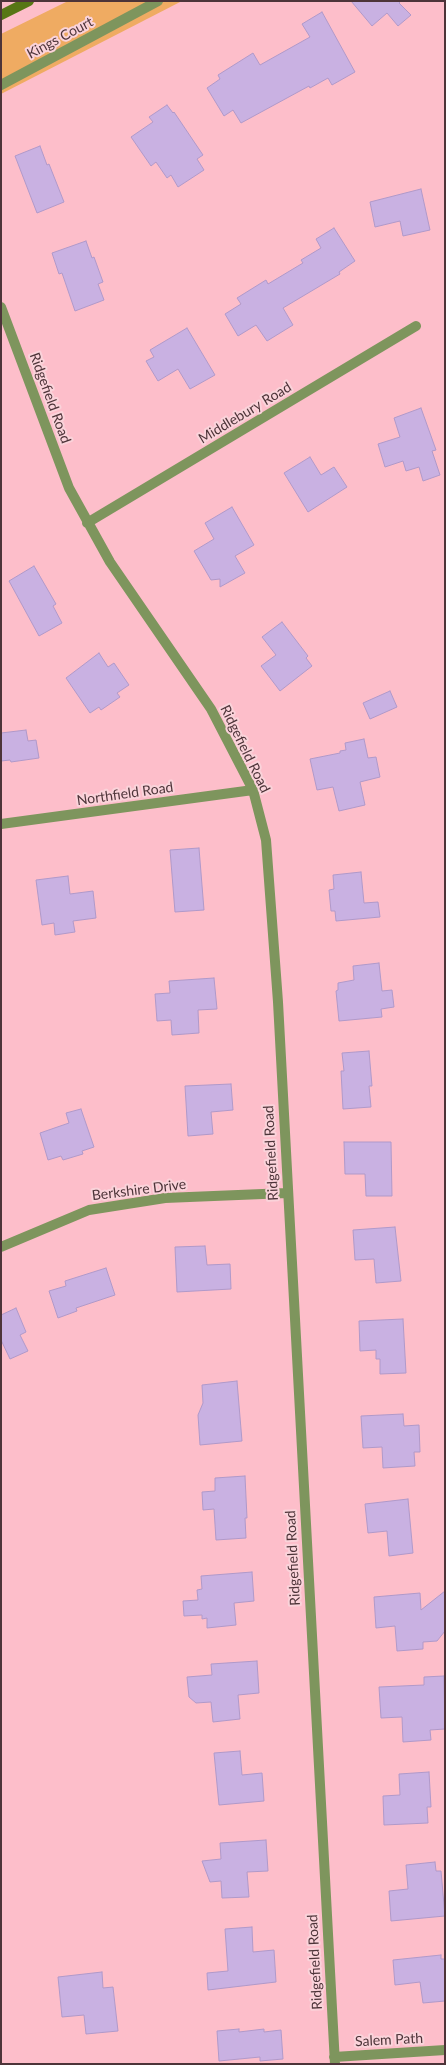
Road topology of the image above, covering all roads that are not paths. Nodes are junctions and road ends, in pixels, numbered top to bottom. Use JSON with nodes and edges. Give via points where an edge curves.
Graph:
{"nodes":[{"id":1,"x":29,"y":1,"type":"edge"},
{"id":2,"x":158,"y":1,"type":"edge"},
{"id":3,"x":1,"y":16,"type":"edge"},
{"id":4,"x":1,"y":85,"type":"edge"},
{"id":5,"x":1,"y":307,"type":"edge"},
{"id":6,"x":416,"y":326,"type":"dead end"},
{"id":7,"x":88,"y":524,"type":"junction"},
{"id":8,"x":253,"y":790,"type":"junction"},
{"id":9,"x":1,"y":824,"type":"edge"},
{"id":10,"x":287,"y":1193,"type":"junction"},
{"id":11,"x":1,"y":1247,"type":"edge"},
{"id":12,"x":445,"y":2050,"type":"edge"},
{"id":13,"x":335,"y":2060,"type":"edge"}],
"edges":[{"from":1,"to":3,"type":"main road"},
{"from":2,"to":4,"type":"street","name":"Kings Court"},
{"from":5,"to":7,"type":"street","name":"Ridgefield Road","via":[[69,488]]},
{"from":6,"to":7,"type":"street","name":"Middlebury Road"},
{"from":7,"to":8,"type":"street","name":"Ridgefield Road","via":[[110,562],[211,709]]},
{"from":8,"to":9,"type":"street","name":"Northfield Road"},
{"from":8,"to":10,"type":"street","name":"Ridgefield Road","via":[[266,840],[271,884]]},
{"from":10,"to":11,"type":"street","name":"Berkshire Drive","via":[[165,1198],[89,1210]]},
{"from":10,"to":13,"type":"street","name":"Ridgefield Road"},
{"from":12,"to":13,"type":"street","name":"Salem Path"}]}
